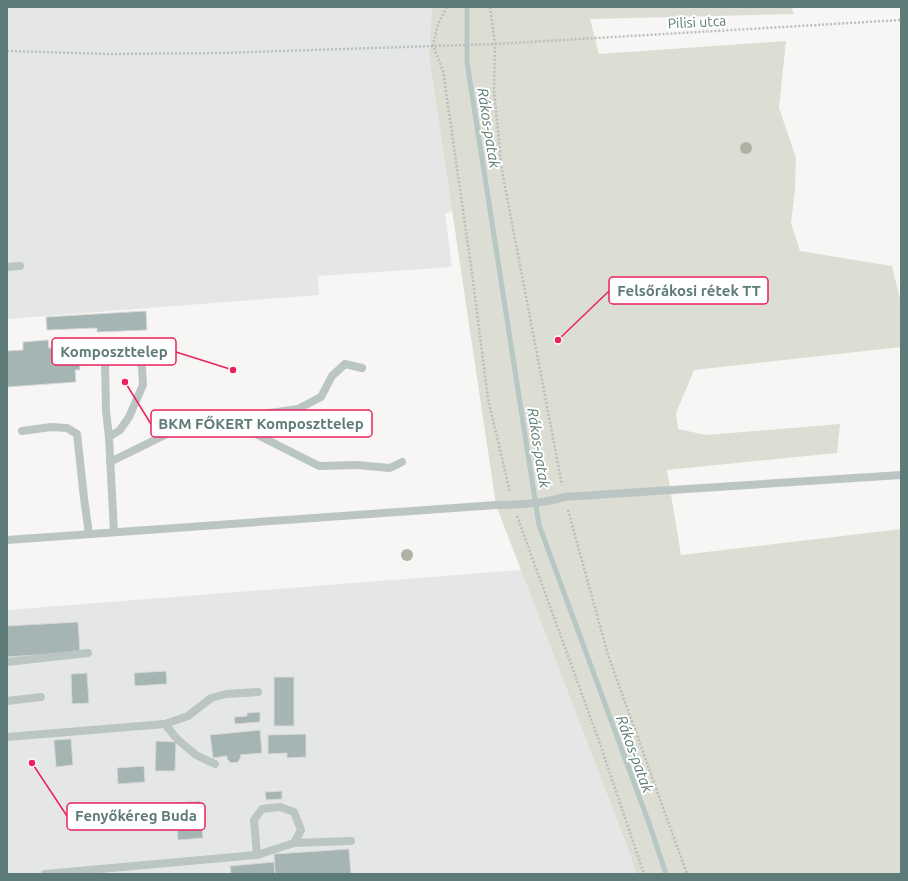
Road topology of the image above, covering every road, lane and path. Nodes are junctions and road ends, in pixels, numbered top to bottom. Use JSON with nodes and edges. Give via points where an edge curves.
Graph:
{"nodes":[{"id":1,"x":447,"y":7,"type":"edge"},
{"id":2,"x":490,"y":7,"type":"edge"},
{"id":3,"x":901,"y":20,"type":"edge"},
{"id":4,"x":494,"y":44,"type":"junction"},
{"id":5,"x":433,"y":46,"type":"junction"},
{"id":6,"x":7,"y":51,"type":"edge"},
{"id":7,"x":20,"y":266,"type":"dead end"},
{"id":8,"x":7,"y":267,"type":"edge"},
{"id":9,"x":362,"y":368,"type":"dead end"},
{"id":10,"x":236,"y":424,"type":"junction"},
{"id":11,"x":22,"y":431,"type":"dead end"},
{"id":12,"x":109,"y":437,"type":"junction"},
{"id":13,"x":110,"y":462,"type":"junction"},
{"id":14,"x":402,"y":462,"type":"dead end"},
{"id":15,"x":901,"y":475,"type":"edge"},
{"id":16,"x":564,"y":497,"type":"junction"},
{"id":17,"x":517,"y":505,"type":"junction"},
{"id":18,"x":114,"y":532,"type":"junction"},
{"id":19,"x":89,"y":534,"type":"junction"},
{"id":20,"x":7,"y":540,"type":"edge"},
{"id":21,"x":88,"y":653,"type":"dead end"},
{"id":22,"x":7,"y":662,"type":"edge"},
{"id":23,"x":258,"y":692,"type":"dead end"},
{"id":24,"x":41,"y":697,"type":"dead end"},
{"id":25,"x":7,"y":701,"type":"edge"},
{"id":26,"x":165,"y":724,"type":"junction"},
{"id":27,"x":7,"y":737,"type":"edge"},
{"id":28,"x":215,"y":764,"type":"dead end"},
{"id":29,"x":351,"y":841,"type":"dead end"},
{"id":30,"x":294,"y":844,"type":"junction"},
{"id":31,"x":257,"y":855,"type":"junction"},
{"id":32,"x":45,"y":874,"type":"edge"},
{"id":33,"x":644,"y":874,"type":"edge"},
{"id":34,"x":687,"y":874,"type":"edge"}],
"edges":[{"from":1,"to":5,"type":"path","via":[[438,24]]},
{"from":2,"to":4,"type":"path"},
{"from":3,"to":4,"type":"path","name":"Pilisi utca"},
{"from":4,"to":5,"type":"path","name":"Pilisi utca"},
{"from":4,"to":16,"type":"path","via":[[494,91],[502,171]]},
{"from":5,"to":6,"type":"path","name":"Pilisi utca","via":[[222,53],[110,54]]},
{"from":5,"to":17,"type":"path","via":[[443,71],[488,399]]},
{"from":7,"to":8,"type":"lane"},
{"from":9,"to":10,"type":"lane","via":[[345,364],[332,376],[321,397],[298,409],[263,414]]},
{"from":10,"to":13,"type":"lane","via":[[169,433]]},
{"from":10,"to":14,"type":"lane","via":[[319,466],[357,465],[390,468]]},
{"from":11,"to":19,"type":"lane","via":[[51,427],[67,428],[77,434]]},
{"from":12,"to":12,"type":"lane","via":[[120,430],[129,417],[143,385],[142,367],[137,355],[130,350],[112,353],[105,360]]},
{"from":12,"to":13,"type":"lane"},
{"from":13,"to":18,"type":"lane"},
{"from":15,"to":16,"type":"lane"},
{"from":16,"to":17,"type":"lane","via":[[552,502]]},
{"from":16,"to":34,"type":"path","via":[[608,655]]},
{"from":17,"to":18,"type":"lane"},
{"from":17,"to":33,"type":"path"},
{"from":18,"to":19,"type":"lane"},
{"from":19,"to":20,"type":"lane"},
{"from":21,"to":22,"type":"lane"},
{"from":23,"to":26,"type":"lane","via":[[226,694],[211,698],[188,716]]},
{"from":24,"to":25,"type":"lane"},
{"from":26,"to":27,"type":"lane"},
{"from":26,"to":28,"type":"lane","via":[[178,740],[196,755]]},
{"from":29,"to":30,"type":"lane"},
{"from":30,"to":31,"type":"lane"},
{"from":30,"to":31,"type":"lane","via":[[300,830],[294,812],[280,807],[262,809],[254,820]]},
{"from":31,"to":32,"type":"lane"}]}
